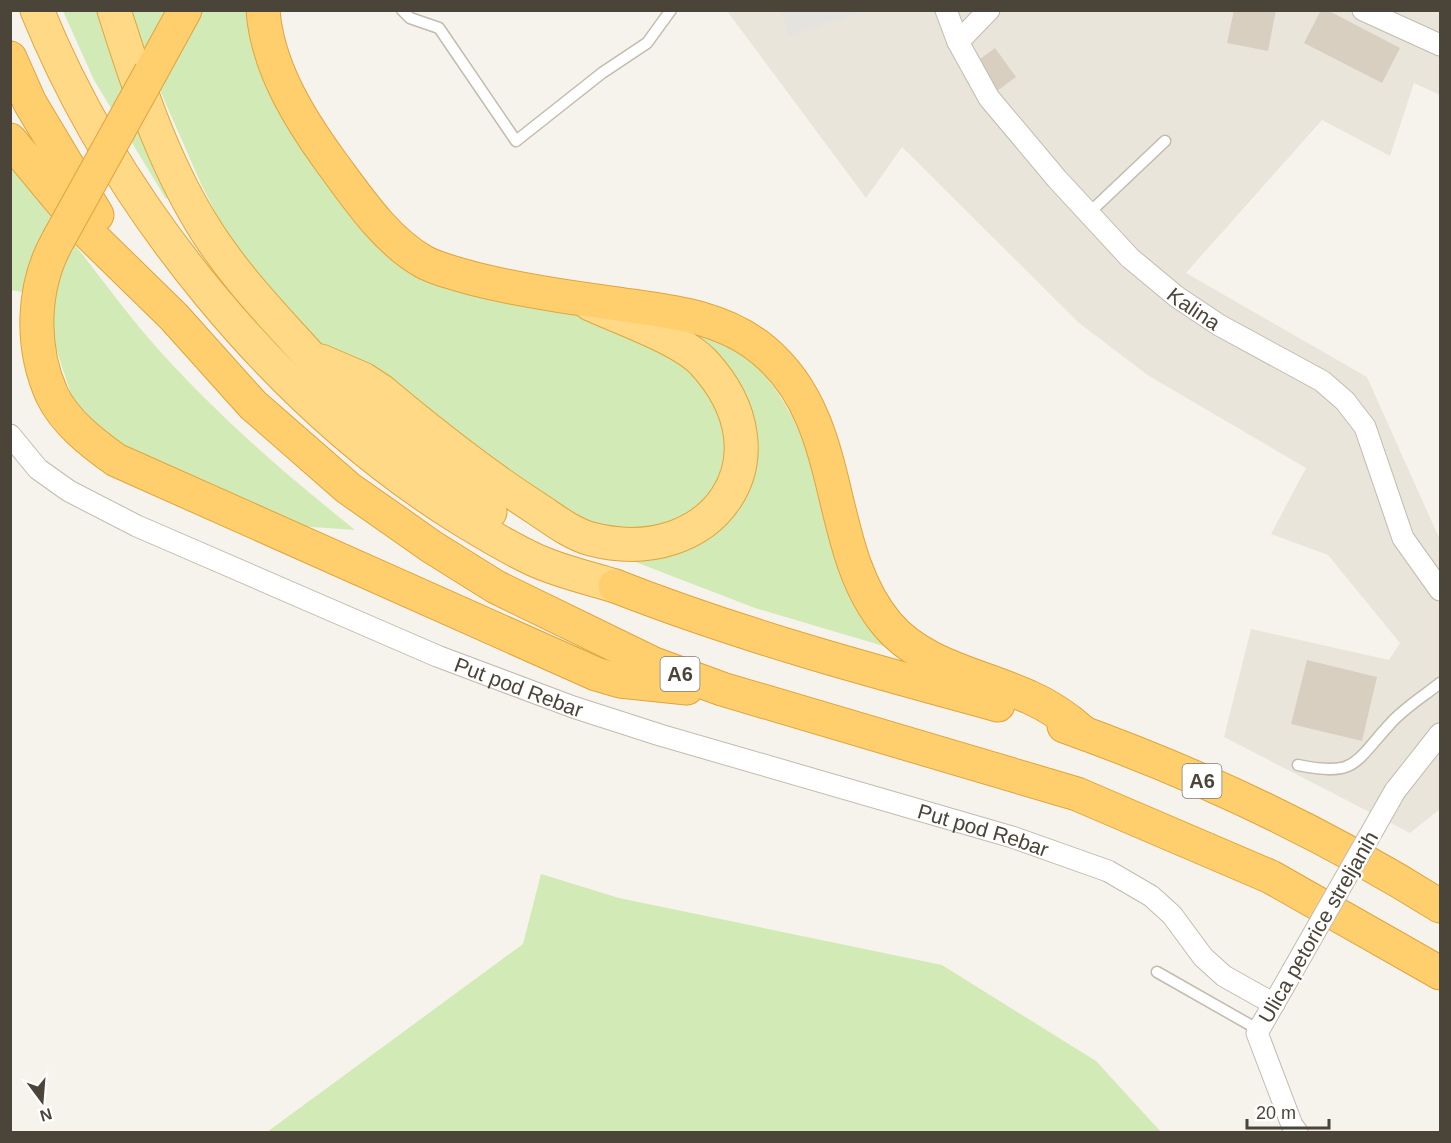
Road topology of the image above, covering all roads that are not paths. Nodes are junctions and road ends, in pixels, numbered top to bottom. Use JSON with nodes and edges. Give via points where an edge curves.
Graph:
{"nodes":[{"id":1,"x":37,"y":10,"type":"edge"},
{"id":2,"x":114,"y":10,"type":"edge"},
{"id":3,"x":185,"y":10,"type":"edge"},
{"id":4,"x":263,"y":10,"type":"edge"},
{"id":5,"x":402,"y":10,"type":"edge"},
{"id":6,"x":671,"y":10,"type":"edge"},
{"id":7,"x":946,"y":10,"type":"edge"},
{"id":8,"x":989,"y":10,"type":"edge"},
{"id":9,"x":1363,"y":10,"type":"edge"},
{"id":10,"x":958,"y":42,"type":"junction"},
{"id":11,"x":1440,"y":45,"type":"edge"},
{"id":12,"x":10,"y":58,"type":"edge"},
{"id":13,"x":10,"y":140,"type":"edge"},
{"id":14,"x":1165,"y":141,"type":"dead end"},
{"id":15,"x":1089,"y":213,"type":"junction"},
{"id":16,"x":578,"y":299,"type":"junction"},
{"id":17,"x":174,"y":317,"type":"junction"},
{"id":18,"x":309,"y":356,"type":"junction"},
{"id":19,"x":10,"y":435,"type":"edge"},
{"id":20,"x":615,"y":586,"type":"junction"},
{"id":21,"x":1440,"y":590,"type":"edge"},
{"id":22,"x":1440,"y":683,"type":"edge"},
{"id":23,"x":722,"y":690,"type":"junction"},
{"id":24,"x":1084,"y":733,"type":"junction"},
{"id":25,"x":1440,"y":735,"type":"edge"},
{"id":26,"x":1298,"y":765,"type":"dead end"},
{"id":27,"x":1440,"y":906,"type":"edge"},
{"id":28,"x":1157,"y":972,"type":"dead end"},
{"id":29,"x":1440,"y":973,"type":"edge"},
{"id":30,"x":1274,"y":1004,"type":"junction"},
{"id":31,"x":1259,"y":1030,"type":"junction"},
{"id":32,"x":1297,"y":1132,"type":"edge"}],
"edges":[{"from":1,"to":20,"type":"highway","via":[[80,102],[165,237],[234,322],[317,410],[381,464],[496,540],[557,569]]},
{"from":2,"to":18,"type":"highway","via":[[132,68],[170,161],[202,224],[244,284]]},
{"from":3,"to":23,"type":"highway","bridge":true,"via":[[47,261],[38,298],[38,335],[43,367],[63,411],[92,444],[116,460],[596,674],[649,685]]},
{"from":4,"to":16,"type":"highway","via":[[269,44],[293,104],[328,158],[395,240],[423,261],[460,275]]},
{"from":5,"to":6,"type":"lane","via":[[410,18],[439,28],[516,141],[602,72],[647,43]]},
{"from":7,"to":10,"type":"street","name":"Kalina"},
{"from":8,"to":10,"type":"street"},
{"from":9,"to":11,"type":"street"},
{"from":10,"to":15,"type":"street","name":"Kalina","via":[[989,98]]},
{"from":12,"to":17,"type":"highway","via":[[30,103],[86,199]]},
{"from":13,"to":17,"type":"highway","via":[[84,228]]},
{"from":14,"to":15,"type":"lane"},
{"from":15,"to":21,"type":"street","name":"Kalina","via":[[1130,258],[1177,297],[1219,325],[1322,381],[1345,401],[1365,427],[1403,538]]},
{"from":16,"to":18,"type":"highway","via":[[686,348],[721,386],[738,426],[741,461],[737,482],[726,502],[697,526],[674,537],[629,543],[590,539],[574,532],[493,480],[380,390]]},
{"from":16,"to":24,"type":"highway","via":[[705,320],[739,333],[779,363],[808,405],[854,560],[886,623],[933,659],[1029,696]]},
{"from":17,"to":23,"type":"highway","number":"A6","via":[[253,405],[348,488],[432,547],[496,587],[654,664]]},
{"from":18,"to":20,"type":"highway","via":[[336,386],[454,487],[502,521]]},
{"from":19,"to":30,"type":"street","name":"Put pod Rebar","via":[[38,469],[69,491],[138,526],[437,656],[660,735],[1108,871],[1151,896],[1172,915],[1203,957],[1224,976]]},
{"from":20,"to":24,"type":"highway","number":"A6","via":[[766,640],[1028,713]]},
{"from":22,"to":26,"type":"lane","via":[[1391,723],[1353,765],[1334,771]]},
{"from":23,"to":29,"type":"highway","number":"A6","via":[[1077,794],[1271,877]]},
{"from":24,"to":27,"type":"highway","number":"A6","via":[[1167,765],[1318,834]]},
{"from":25,"to":30,"type":"street","name":"Ulica petorice streljanih","bridge":true,"via":[[1395,791]]},
{"from":28,"to":31,"type":"lane"},
{"from":30,"to":31,"type":"street","name":"Ulica petorice streljanih"},
{"from":31,"to":32,"type":"street","name":"Ulica petorice streljanih","via":[[1261,1044]]}]}
